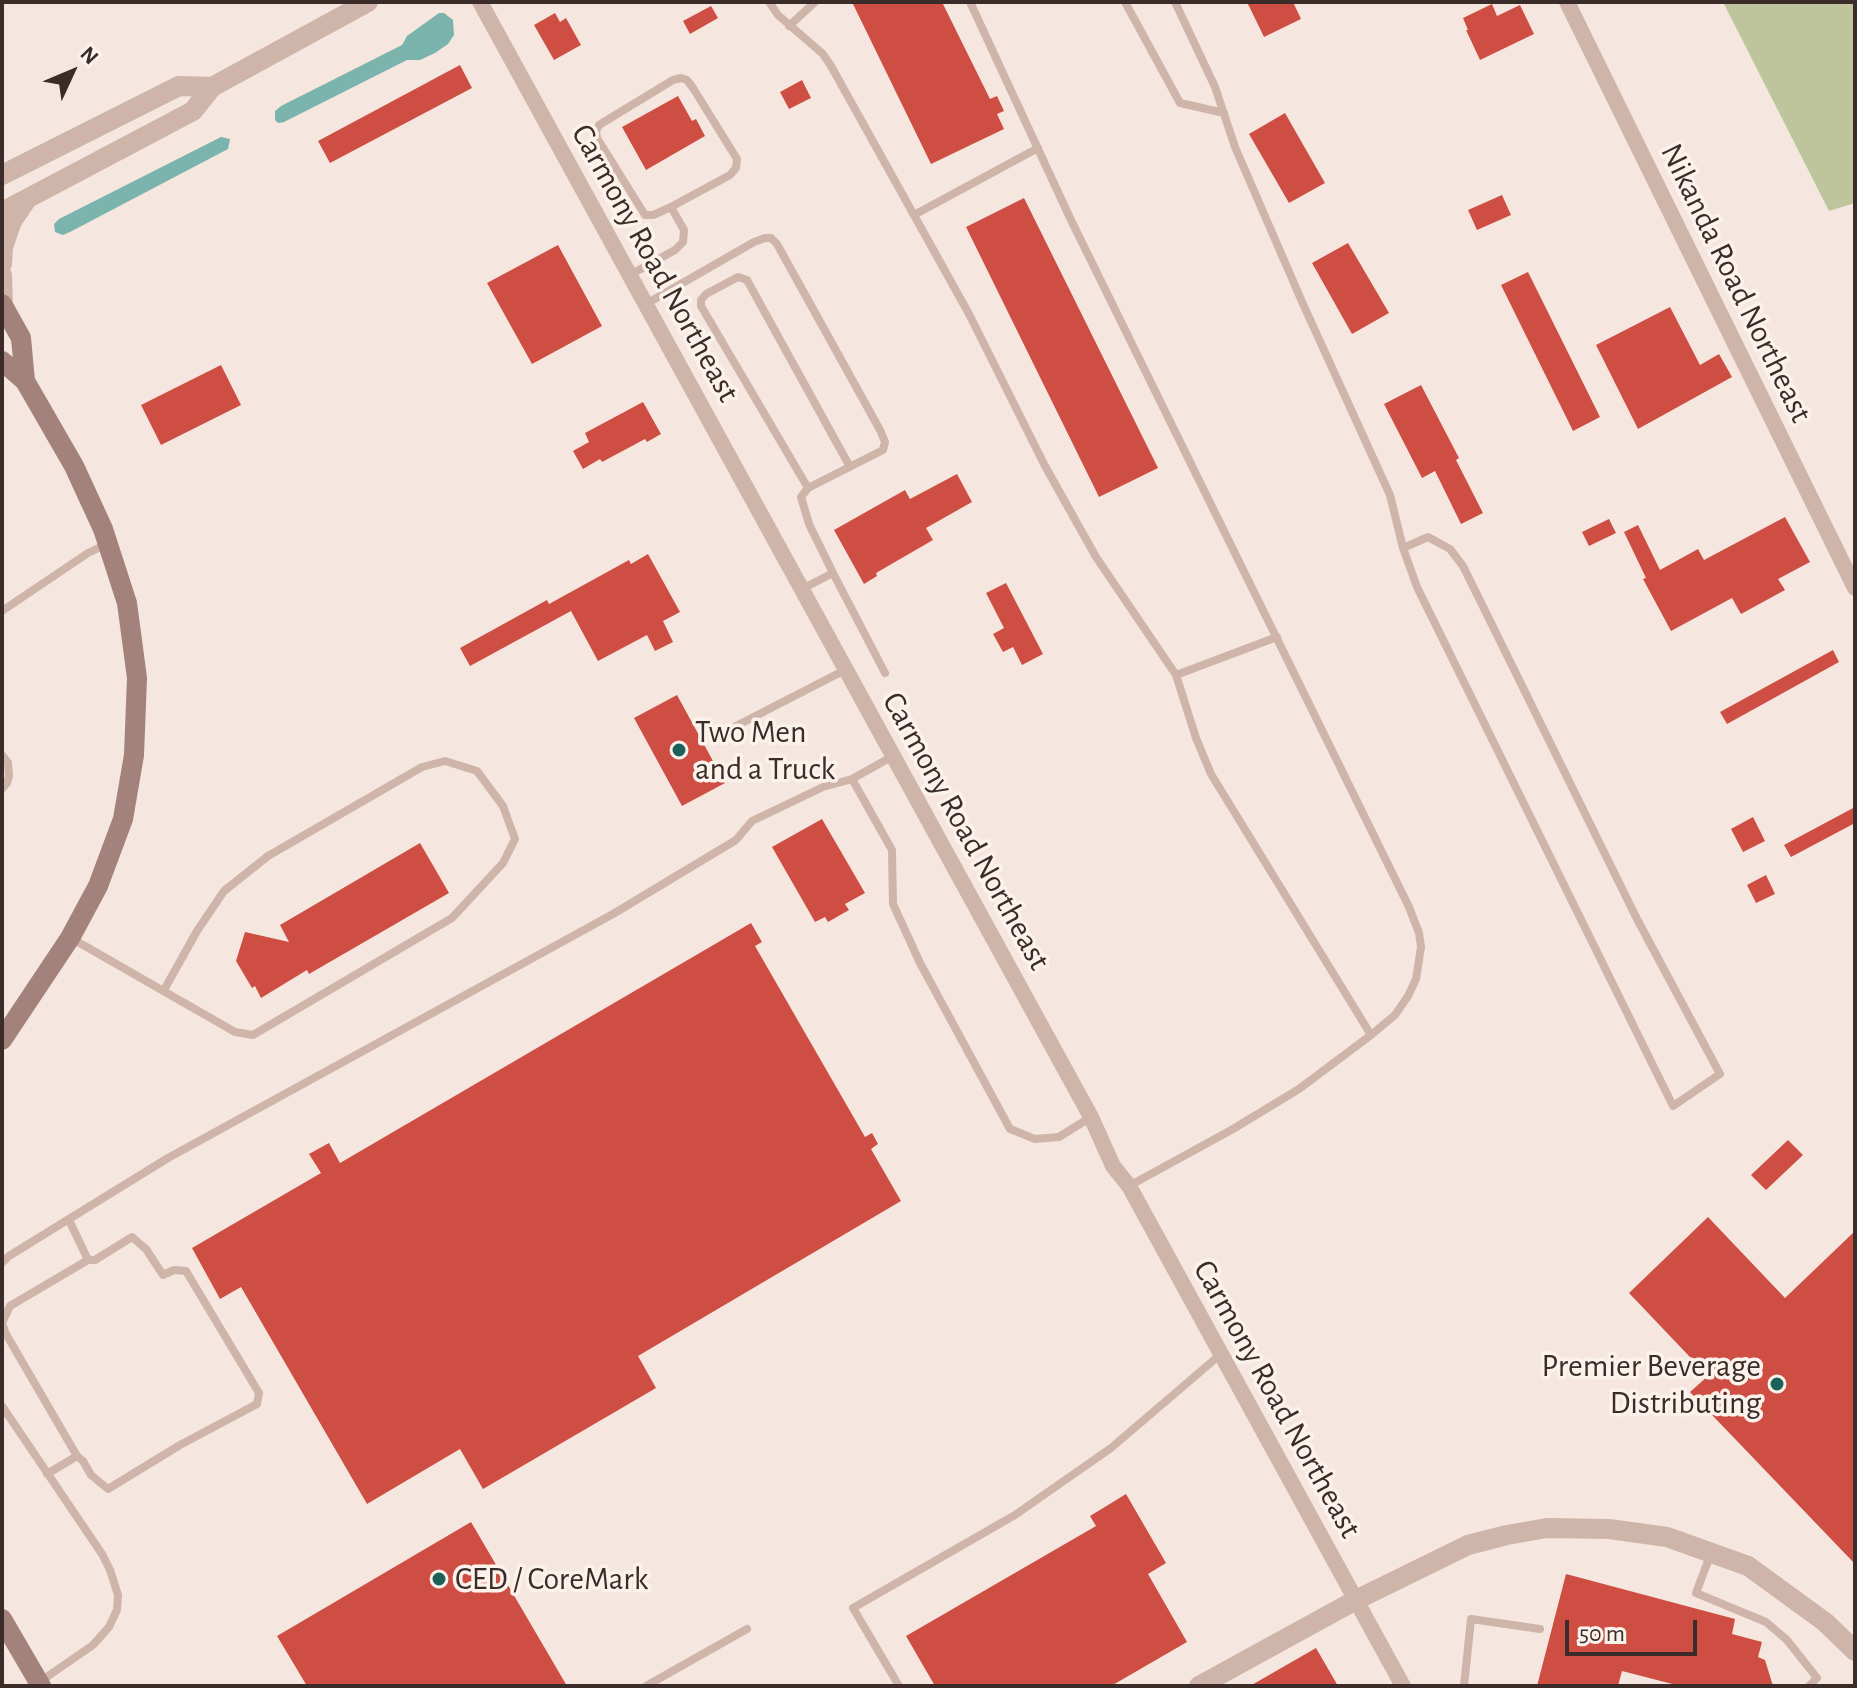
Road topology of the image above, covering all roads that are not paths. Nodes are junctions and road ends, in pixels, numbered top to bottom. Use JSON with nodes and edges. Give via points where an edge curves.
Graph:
{"nodes":[{"id":1,"x":368,"y":2,"type":"edge"},
{"id":2,"x":480,"y":2,"type":"edge"},
{"id":3,"x":769,"y":2,"type":"edge"},
{"id":4,"x":815,"y":2,"type":"edge"},
{"id":5,"x":970,"y":2,"type":"edge"},
{"id":6,"x":1125,"y":2,"type":"edge"},
{"id":7,"x":1175,"y":2,"type":"edge"},
{"id":8,"x":1567,"y":2,"type":"edge"},
{"id":9,"x":789,"y":26,"type":"junction"},
{"id":10,"x":212,"y":87,"type":"junction"},
{"id":11,"x":1224,"y":113,"type":"junction"},
{"id":12,"x":1038,"y":148,"type":"junction"},
{"id":13,"x":2,"y":175,"type":"edge"},
{"id":14,"x":27,"y":199,"type":"junction"},
{"id":15,"x":671,"y":207,"type":"junction"},
{"id":16,"x":2,"y":212,"type":"edge"},
{"id":17,"x":914,"y":215,"type":"junction"},
{"id":18,"x":2,"y":264,"type":"edge"},
{"id":19,"x":2,"y":275,"type":"edge"},
{"id":20,"x":630,"y":275,"type":"junction"},
{"id":21,"x":646,"y":304,"type":"junction"},
{"id":22,"x":3,"y":305,"type":"edge"},
{"id":23,"x":2,"y":361,"type":"edge"},
{"id":24,"x":25,"y":381,"type":"junction"},
{"id":25,"x":850,"y":467,"type":"junction"},
{"id":26,"x":808,"y":488,"type":"junction"},
{"id":27,"x":108,"y":544,"type":"junction"},
{"id":28,"x":1403,"y":548,"type":"junction"},
{"id":29,"x":833,"y":573,"type":"junction"},
{"id":30,"x":1855,"y":588,"type":"edge"},
{"id":31,"x":802,"y":589,"type":"junction"},
{"id":32,"x":2,"y":611,"type":"edge"},
{"id":33,"x":1277,"y":637,"type":"junction"},
{"id":34,"x":846,"y":669,"type":"junction"},
{"id":35,"x":885,"y":673,"type":"dead end"},
{"id":36,"x":1176,"y":675,"type":"junction"},
{"id":37,"x":736,"y":726,"type":"dead end"},
{"id":38,"x":2,"y":755,"type":"edge"},
{"id":39,"x":893,"y":756,"type":"junction"},
{"id":40,"x":852,"y":779,"type":"junction"},
{"id":41,"x":2,"y":789,"type":"edge"},
{"id":42,"x":70,"y":938,"type":"junction"},
{"id":43,"x":164,"y":990,"type":"junction"},
{"id":44,"x":1371,"y":1035,"type":"junction"},
{"id":45,"x":2,"y":1040,"type":"edge"},
{"id":46,"x":1091,"y":1117,"type":"junction"},
{"id":47,"x":1129,"y":1186,"type":"junction"},
{"id":48,"x":69,"y":1220,"type":"junction"},
{"id":49,"x":88,"y":1260,"type":"junction"},
{"id":50,"x":2,"y":1263,"type":"edge"},
{"id":51,"x":1221,"y":1354,"type":"junction"},
{"id":52,"x":2,"y":1406,"type":"edge"},
{"id":53,"x":77,"y":1456,"type":"junction"},
{"id":54,"x":47,"y":1474,"type":"junction"},
{"id":55,"x":1711,"y":1552,"type":"junction"},
{"id":56,"x":1356,"y":1600,"type":"junction"},
{"id":57,"x":2,"y":1619,"type":"edge"},
{"id":58,"x":747,"y":1629,"type":"dead end"},
{"id":59,"x":1540,"y":1629,"type":"dead end"},
{"id":60,"x":1855,"y":1651,"type":"edge"},
{"id":61,"x":38,"y":1685,"type":"edge"},
{"id":62,"x":646,"y":1686,"type":"edge"},
{"id":63,"x":899,"y":1686,"type":"edge"},
{"id":64,"x":1199,"y":1686,"type":"edge"},
{"id":65,"x":1403,"y":1686,"type":"edge"},
{"id":66,"x":1464,"y":1686,"type":"edge"},
{"id":67,"x":1809,"y":1686,"type":"edge"}],
"edges":[{"from":1,"to":10,"type":"street"},
{"from":2,"to":20,"type":"street","name":"Carmony Road Northeast"},
{"from":3,"to":9,"type":"lane"},
{"from":4,"to":9,"type":"lane"},
{"from":5,"to":12,"type":"lane"},
{"from":6,"to":11,"type":"lane","via":[[1180,103]]},
{"from":7,"to":11,"type":"lane"},
{"from":8,"to":30,"type":"street","name":"Nikanda Road Northeast"},
{"from":9,"to":17,"type":"lane","via":[[823,54]]},
{"from":10,"to":13,"type":"street","via":[[179,86]]},
{"from":10,"to":14,"type":"street","via":[[193,111]]},
{"from":11,"to":28,"type":"lane","via":[[1247,176],[1390,495]]},
{"from":12,"to":17,"type":"lane"},
{"from":12,"to":33,"type":"lane"},
{"from":14,"to":16,"type":"street"},
{"from":14,"to":18,"type":"street","via":[[12,221]]},
{"from":15,"to":15,"type":"lane","via":[[730,175],[737,159],[693,88],[681,78],[596,131],[645,215]]},
{"from":15,"to":20,"type":"lane","via":[[684,230],[683,242]]},
{"from":17,"to":36,"type":"lane","via":[[1096,557]]},
{"from":19,"to":22,"type":"street"},
{"from":20,"to":21,"type":"street","name":"Carmony Road Northeast"},
{"from":21,"to":25,"type":"lane","via":[[754,242],[771,238],[885,442],[883,450]]},
{"from":21,"to":31,"type":"street","name":"Carmony Road Northeast"},
{"from":22,"to":24,"type":"main road","via":[[21,338]]},
{"from":23,"to":24,"type":"main road"},
{"from":24,"to":27,"type":"main road","via":[[74,466]]},
{"from":25,"to":26,"type":"lane"},
{"from":25,"to":26,"type":"lane","via":[[747,280],[738,277],[706,294],[701,306]]},
{"from":26,"to":29,"type":"lane","via":[[801,497]]},
{"from":27,"to":32,"type":"lane"},
{"from":27,"to":42,"type":"main road","via":[[127,603],[137,678],[134,755],[123,819],[98,886]]},
{"from":28,"to":28,"type":"lane","via":[[1417,587],[1673,1106],[1720,1074],[1637,919],[1463,566],[1450,549],[1428,537]]},
{"from":29,"to":31,"type":"lane"},
{"from":29,"to":35,"type":"lane"},
{"from":31,"to":34,"type":"street","name":"Carmony Road Northeast"},
{"from":33,"to":36,"type":"lane"},
{"from":33,"to":44,"type":"lane","via":[[1419,933],[1416,979],[1395,1015]]},
{"from":34,"to":37,"type":"lane"},
{"from":34,"to":39,"type":"street","name":"Carmony Road Northeast"},
{"from":36,"to":44,"type":"lane","via":[[1211,774]]},
{"from":38,"to":41,"type":"lane","via":[[9,776]]},
{"from":39,"to":40,"type":"lane"},
{"from":39,"to":46,"type":"street","name":"Carmony Road Northeast"},
{"from":40,"to":46,"type":"lane","via":[[892,850],[893,904],[1010,1129],[1035,1139],[1059,1137]]},
{"from":40,"to":48,"type":"lane","via":[[752,821],[736,840],[613,914],[192,1145]]},
{"from":42,"to":43,"type":"lane"},
{"from":42,"to":45,"type":"main road"},
{"from":43,"to":43,"type":"lane","via":[[235,1032],[253,1035],[452,918],[503,863],[515,839],[503,806],[477,771],[445,761],[422,767],[268,856],[224,891]]},
{"from":44,"to":47,"type":"lane","via":[[1299,1089]]},
{"from":46,"to":47,"type":"street","name":"Carmony Road Northeast","via":[[1113,1166]]},
{"from":47,"to":51,"type":"street","name":"Carmony Road Northeast"},
{"from":48,"to":49,"type":"lane"},
{"from":48,"to":50,"type":"lane"},
{"from":49,"to":53,"type":"lane","via":[[10,1306],[2,1323]]},
{"from":49,"to":53,"type":"lane","via":[[132,1237],[163,1275],[186,1271],[259,1393],[257,1404],[108,1489]]},
{"from":51,"to":56,"type":"street","name":"Carmony Road Northeast"},
{"from":51,"to":63,"type":"lane","via":[[1111,1448],[1015,1515],[853,1608]]},
{"from":52,"to":54,"type":"lane"},
{"from":53,"to":54,"type":"lane"},
{"from":54,"to":61,"type":"lane","via":[[102,1554],[118,1595],[109,1627],[93,1645]]},
{"from":55,"to":56,"type":"street","via":[[1667,1537],[1547,1528],[1468,1545]]},
{"from":55,"to":60,"type":"street","via":[[1748,1566],[1825,1622]]},
{"from":55,"to":67,"type":"lane","via":[[1696,1593],[1766,1622],[1817,1678]]},
{"from":56,"to":64,"type":"street"},
{"from":56,"to":65,"type":"street","name":"Carmony Road Northeast"},
{"from":57,"to":61,"type":"main road"},
{"from":58,"to":62,"type":"lane"},
{"from":59,"to":66,"type":"lane","via":[[1471,1619]]}]}
